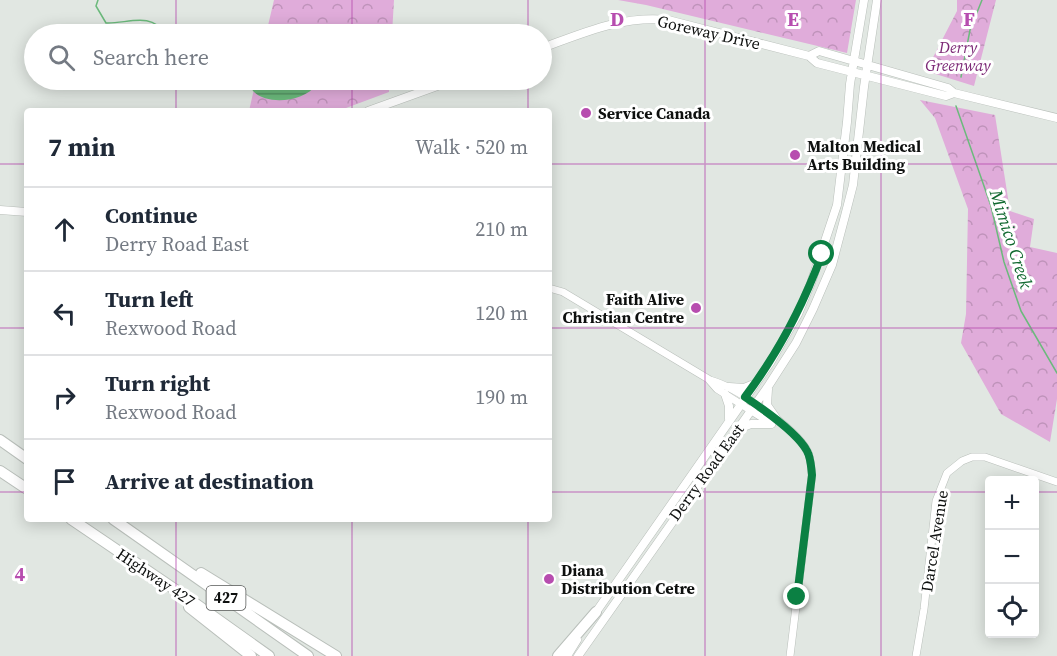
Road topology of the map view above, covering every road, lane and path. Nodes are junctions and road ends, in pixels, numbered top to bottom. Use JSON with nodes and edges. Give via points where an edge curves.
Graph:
{"nodes":[{"id":1,"x":864,"y":0,"type":"edge"},
{"id":2,"x":877,"y":0,"type":"edge"},
{"id":3,"x":552,"y":44,"type":"edge"},
{"id":4,"x":809,"y":56,"type":"junction"},
{"id":5,"x":855,"y":60,"type":"junction"},
{"id":6,"x":868,"y":65,"type":"junction"},
{"id":7,"x":852,"y":72,"type":"junction"},
{"id":8,"x":866,"y":76,"type":"junction"},
{"id":9,"x":426,"y":90,"type":"edge"},
{"id":10,"x":954,"y":93,"type":"junction"},
{"id":11,"x":376,"y":108,"type":"edge"},
{"id":12,"x":1057,"y":118,"type":"edge"},
{"id":13,"x":0,"y":210,"type":"edge"},
{"id":14,"x":24,"y":212,"type":"edge"},
{"id":15,"x":552,"y":289,"type":"edge"},
{"id":16,"x":756,"y":383,"type":"junction"},
{"id":17,"x":769,"y":385,"type":"junction"},
{"id":18,"x":727,"y":391,"type":"junction"},
{"id":19,"x":745,"y":397,"type":"junction"},
{"id":20,"x":740,"y":404,"type":"junction"},
{"id":21,"x":753,"y":407,"type":"junction"},
{"id":22,"x":729,"y":421,"type":"junction"},
{"id":23,"x":773,"y":421,"type":"junction"},
{"id":24,"x":737,"y":430,"type":"junction"},
{"id":25,"x":0,"y":440,"type":"edge"},
{"id":26,"x":24,"y":457,"type":"edge"},
{"id":27,"x":0,"y":471,"type":"edge"},
{"id":28,"x":1057,"y":482,"type":"edge"},
{"id":29,"x":24,"y":487,"type":"edge"},
{"id":30,"x":75,"y":522,"type":"edge"},
{"id":31,"x":117,"y":522,"type":"edge"},
{"id":32,"x":143,"y":540,"type":"junction"},
{"id":33,"x":145,"y":570,"type":"junction"},
{"id":34,"x":596,"y":612,"type":"junction"},
{"id":35,"x":251,"y":656,"type":"edge"},
{"id":36,"x":270,"y":656,"type":"edge"},
{"id":37,"x":308,"y":656,"type":"edge"},
{"id":38,"x":336,"y":656,"type":"edge"},
{"id":39,"x":558,"y":656,"type":"edge"},
{"id":40,"x":567,"y":656,"type":"edge"},
{"id":41,"x":578,"y":656,"type":"edge"},
{"id":42,"x":790,"y":656,"type":"edge"},
{"id":43,"x":916,"y":656,"type":"edge"}],
"edges":[{"from":1,"to":5,"type":"main road","name":"Derry Road East"},
{"from":2,"to":6,"type":"main road","name":"Derry Road East"},
{"from":3,"to":4,"type":"main road","name":"Goreway Drive","via":[[616,22],[653,18]]},
{"from":4,"to":5,"type":"main road","name":"Goreway Drive","via":[[819,51]]},
{"from":4,"to":7,"type":"main road","name":"Goreway Drive","via":[[817,63]]},
{"from":5,"to":6,"type":"main road","name":"Goreway Drive"},
{"from":5,"to":7,"type":"main road","name":"Derry Road East"},
{"from":6,"to":8,"type":"main road","name":"Derry Road East"},
{"from":6,"to":10,"type":"main road","name":"Goreway Drive"},
{"from":7,"to":8,"type":"main road","name":"Goreway Drive"},
{"from":7,"to":16,"type":"main road","name":"Derry Road East","via":[[837,205],[825,244],[798,314]]},
{"from":8,"to":10,"type":"main road","name":"Goreway Drive","via":[[945,96]]},
{"from":8,"to":17,"type":"main road","name":"Derry Road East","via":[[853,185],[832,265],[796,343]]},
{"from":9,"to":11,"type":"main road"},
{"from":10,"to":12,"type":"main road","name":"Goreway Drive"},
{"from":13,"to":14,"type":"main road"},
{"from":15,"to":18,"type":"street"},
{"from":16,"to":18,"type":"main road"},
{"from":16,"to":19,"type":"main road","name":"Derry Road East"},
{"from":17,"to":21,"type":"main road","name":"Derry Road East"},
{"from":17,"to":23,"type":"main road","via":[[767,405]]},
{"from":18,"to":19,"type":"street"},
{"from":18,"to":20,"type":"street"},
{"from":18,"to":22,"type":"main road"},
{"from":19,"to":20,"type":"main road","name":"Derry Road East"},
{"from":19,"to":21,"type":"street"},
{"from":20,"to":21,"type":"street"},
{"from":20,"to":22,"type":"main road","name":"Derry Road East"},
{"from":21,"to":23,"type":"street"},
{"from":21,"to":24,"type":"main road","name":"Derry Road East"},
{"from":22,"to":34,"type":"main road","name":"Derry Road East"},
{"from":23,"to":24,"type":"main road"},
{"from":23,"to":42,"type":"street","via":[[799,439],[807,451],[812,475]]},
{"from":24,"to":41,"type":"main road","name":"Derry Road East"},
{"from":25,"to":26,"type":"highway"},
{"from":27,"to":29,"type":"highway"},
{"from":28,"to":43,"type":"street","name":"Darcel Avenue","via":[[985,457],[962,461],[947,473],[936,501]]},
{"from":30,"to":33,"type":"highway","name":"Highway 427","number":"427"},
{"from":31,"to":32,"type":"highway","name":"Highway 427","number":"427"},
{"from":32,"to":37,"type":"highway","name":"Highway 427","number":"427"},
{"from":32,"to":38,"type":"highway"},
{"from":33,"to":35,"type":"highway"},
{"from":33,"to":36,"type":"highway","name":"Highway 427","number":"427"},
{"from":34,"to":39,"type":"highway"},
{"from":34,"to":40,"type":"main road","name":"Derry Road East"}]}
